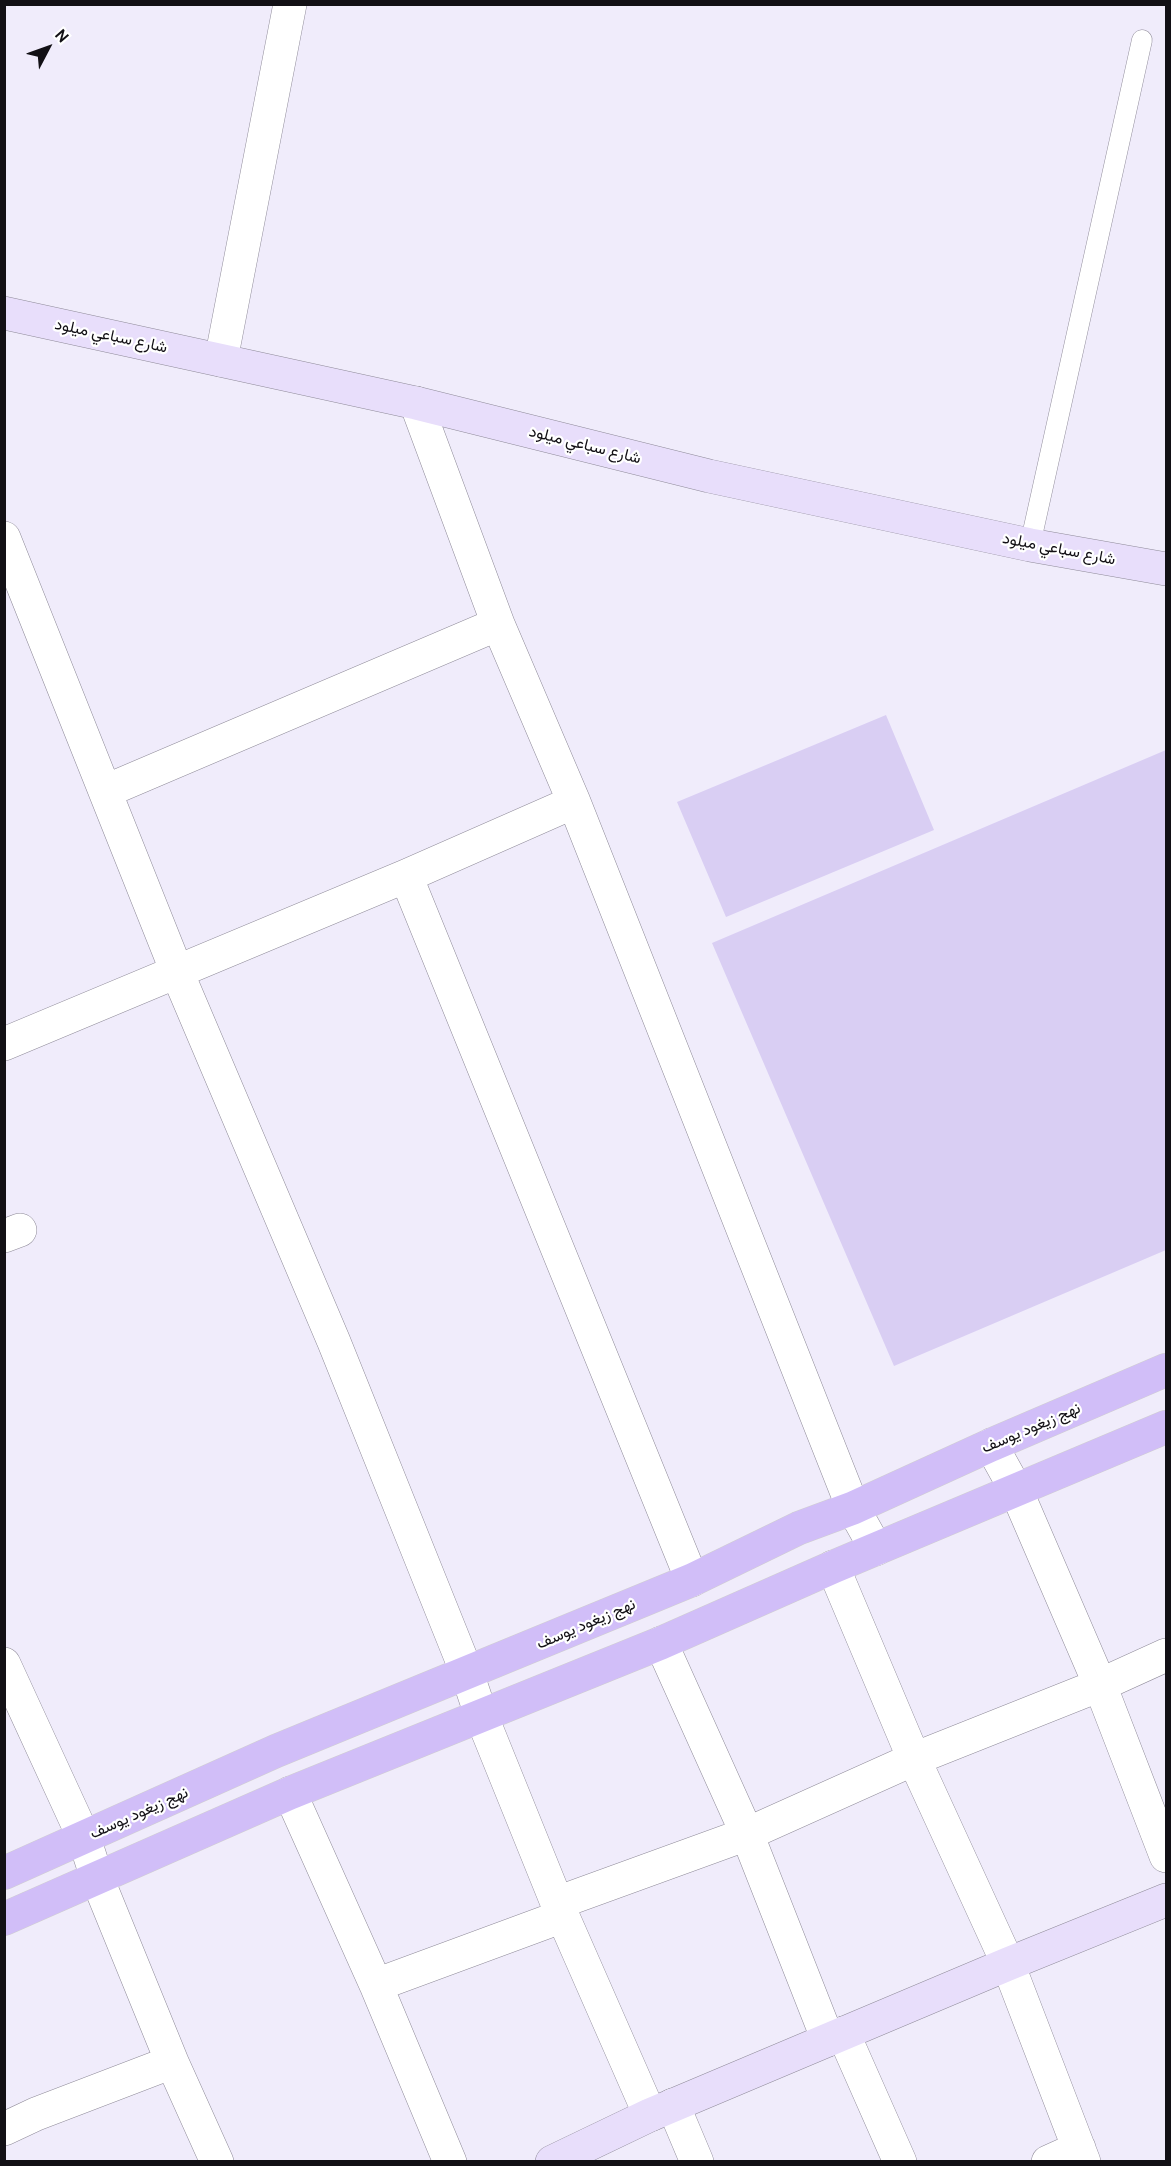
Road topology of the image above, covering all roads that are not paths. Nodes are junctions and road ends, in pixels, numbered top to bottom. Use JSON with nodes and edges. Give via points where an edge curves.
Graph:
{"nodes":[{"id":1,"x":290,"y":4,"type":"edge"},
{"id":2,"x":1142,"y":40,"type":"dead end"},
{"id":3,"x":4,"y":313,"type":"edge"},
{"id":4,"x":221,"y":360,"type":"junction"},
{"id":5,"x":416,"y":403,"type":"junction"},
{"id":6,"x":4,"y":538,"type":"edge"},
{"id":7,"x":1030,"y":545,"type":"junction"},
{"id":8,"x":1167,"y":569,"type":"edge"},
{"id":9,"x":498,"y":624,"type":"junction"},
{"id":10,"x":106,"y":791,"type":"junction"},
{"id":11,"x":574,"y":802,"type":"junction"},
{"id":12,"x":406,"y":876,"type":"junction"},
{"id":13,"x":177,"y":972,"type":"junction"},
{"id":14,"x":4,"y":1044,"type":"edge"},
{"id":15,"x":1166,"y":1371,"type":"edge"},
{"id":16,"x":1167,"y":1427,"type":"edge"},
{"id":17,"x":991,"y":1445,"type":"junction"},
{"id":18,"x":1016,"y":1490,"type":"junction"},
{"id":19,"x":853,"y":1508,"type":"junction"},
{"id":20,"x":876,"y":1549,"type":"junction"},
{"id":21,"x":833,"y":1567,"type":"junction"},
{"id":22,"x":692,"y":1580,"type":"junction"},
{"id":23,"x":662,"y":1643,"type":"junction"},
{"id":24,"x":1167,"y":1655,"type":"edge"},
{"id":25,"x":4,"y":1664,"type":"edge"},
{"id":26,"x":467,"y":1673,"type":"junction"},
{"id":27,"x":1100,"y":1685,"type":"junction"},
{"id":28,"x":481,"y":1715,"type":"junction"},
{"id":29,"x":914,"y":1759,"type":"junction"},
{"id":30,"x":290,"y":1793,"type":"junction"},
{"id":31,"x":747,"y":1834,"type":"junction"},
{"id":32,"x":84,"y":1838,"type":"junction"},
{"id":33,"x":1167,"y":1856,"type":"edge"},
{"id":34,"x":4,"y":1873,"type":"edge"},
{"id":35,"x":97,"y":1878,"type":"junction"},
{"id":36,"x":1167,"y":1900,"type":"edge"},
{"id":37,"x":560,"y":1909,"type":"junction"},
{"id":38,"x":4,"y":1919,"type":"edge"},
{"id":39,"x":1008,"y":1964,"type":"junction"},
{"id":40,"x":376,"y":1985,"type":"junction"},
{"id":41,"x":836,"y":2037,"type":"junction"},
{"id":42,"x":172,"y":2062,"type":"junction"},
{"id":43,"x":662,"y":2110,"type":"junction"},
{"id":44,"x":4,"y":2128,"type":"edge"},
{"id":45,"x":1082,"y":2155,"type":"edge"},
{"id":46,"x":217,"y":2162,"type":"edge"},
{"id":47,"x":450,"y":2162,"type":"edge"},
{"id":48,"x":552,"y":2162,"type":"edge"},
{"id":49,"x":697,"y":2162,"type":"edge"},
{"id":50,"x":900,"y":2162,"type":"edge"},
{"id":51,"x":1048,"y":2162,"type":"edge"}],
"edges":[{"from":1,"to":4,"type":"street"},
{"from":2,"to":7,"type":"lane"},
{"from":3,"to":4,"type":"street","name":"شارع سباعي ميلود"},
{"from":4,"to":5,"type":"street","name":"شارع سباعي ميلود"},
{"from":5,"to":7,"type":"street","name":"شارع سباعي ميلود","via":[[709,476]]},
{"from":5,"to":9,"type":"street"},
{"from":6,"to":10,"type":"street"},
{"from":7,"to":8,"type":"street","name":"شارع سباعي ميلود"},
{"from":9,"to":10,"type":"street"},
{"from":9,"to":11,"type":"street"},
{"from":10,"to":13,"type":"street"},
{"from":11,"to":12,"type":"street"},
{"from":11,"to":19,"type":"street"},
{"from":12,"to":13,"type":"street"},
{"from":12,"to":22,"type":"street"},
{"from":13,"to":14,"type":"street"},
{"from":13,"to":26,"type":"street","via":[[334,1342]]},
{"from":15,"to":17,"type":"main road","name":"نهج زيغود يوسف"},
{"from":16,"to":18,"type":"main road"},
{"from":17,"to":18,"type":"street"},
{"from":17,"to":19,"type":"main road","name":"نهج زيغود يوسف"},
{"from":18,"to":20,"type":"main road"},
{"from":18,"to":27,"type":"street"},
{"from":19,"to":20,"type":"street"},
{"from":19,"to":22,"type":"main road","name":"نهج زيغود يوسف","via":[[799,1528]]},
{"from":20,"to":21,"type":"main road"},
{"from":21,"to":23,"type":"main road"},
{"from":21,"to":29,"type":"street"},
{"from":22,"to":26,"type":"main road","name":"نهج زيغود يوسف"},
{"from":23,"to":28,"type":"main road"},
{"from":23,"to":31,"type":"street"},
{"from":24,"to":27,"type":"street"},
{"from":25,"to":32,"type":"street"},
{"from":26,"to":28,"type":"street"},
{"from":26,"to":32,"type":"main road","name":"نهج زيغود يوسف","via":[[276,1751]]},
{"from":27,"to":29,"type":"street"},
{"from":27,"to":33,"type":"street"},
{"from":28,"to":30,"type":"main road"},
{"from":28,"to":37,"type":"street"},
{"from":29,"to":31,"type":"street"},
{"from":29,"to":39,"type":"street"},
{"from":30,"to":35,"type":"main road"},
{"from":30,"to":40,"type":"street"},
{"from":31,"to":37,"type":"street"},
{"from":31,"to":41,"type":"street"},
{"from":32,"to":34,"type":"main road","name":"نهج زيغود يوسف"},
{"from":32,"to":35,"type":"street"},
{"from":35,"to":38,"type":"main road"},
{"from":35,"to":42,"type":"street"},
{"from":36,"to":39,"type":"street"},
{"from":37,"to":40,"type":"street"},
{"from":37,"to":43,"type":"street"},
{"from":39,"to":41,"type":"street"},
{"from":39,"to":45,"type":"street"},
{"from":40,"to":47,"type":"street"},
{"from":41,"to":43,"type":"street"},
{"from":41,"to":50,"type":"street"},
{"from":42,"to":44,"type":"street"},
{"from":42,"to":46,"type":"street"},
{"from":43,"to":48,"type":"street"},
{"from":43,"to":49,"type":"street"},
{"from":45,"to":51,"type":"street"}]}
